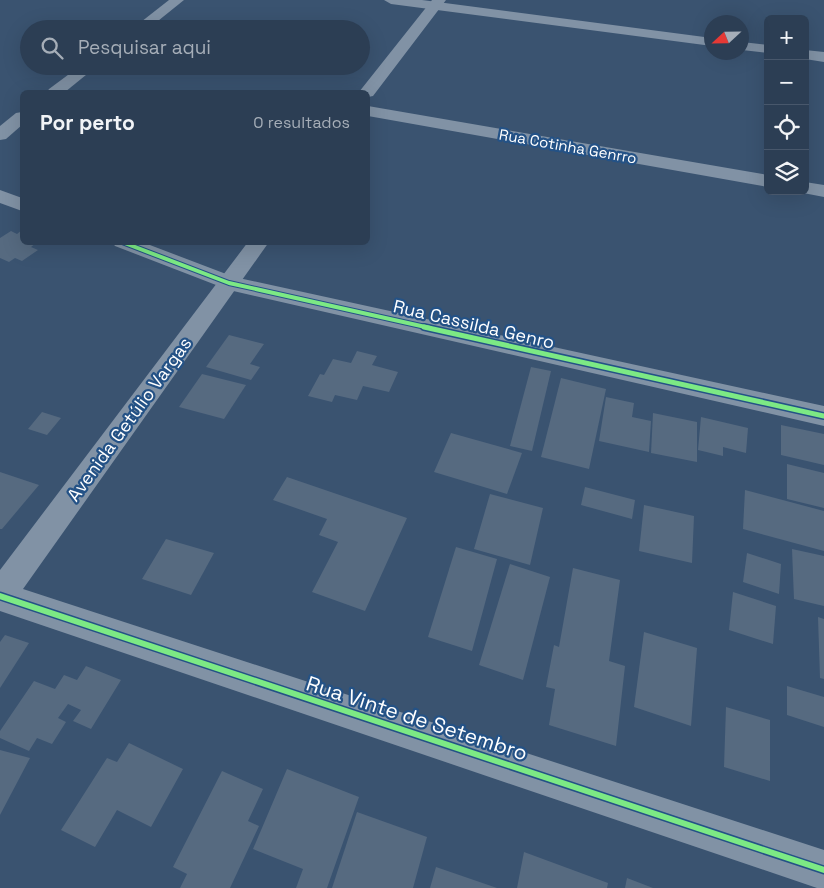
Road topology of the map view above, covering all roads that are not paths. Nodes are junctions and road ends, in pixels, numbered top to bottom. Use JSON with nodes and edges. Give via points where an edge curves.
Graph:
{"nodes":[{"id":1,"x":177,"y":0,"type":"edge"},
{"id":2,"x":391,"y":0,"type":"edge"},
{"id":3,"x":436,"y":3,"type":"edge"},
{"id":4,"x":151,"y":20,"type":"edge"},
{"id":5,"x":704,"y":41,"type":"edge"},
{"id":6,"x":749,"y":47,"type":"edge"},
{"id":7,"x":764,"y":49,"type":"edge"},
{"id":8,"x":809,"y":55,"type":"edge"},
{"id":9,"x":824,"y":57,"type":"edge"},
{"id":10,"x":78,"y":75,"type":"edge"},
{"id":11,"x":58,"y":90,"type":"edge"},
{"id":12,"x":369,"y":90,"type":"edge"},
{"id":13,"x":370,"y":111,"type":"edge"},
{"id":14,"x":20,"y":119,"type":"edge"},
{"id":15,"x":0,"y":134,"type":"edge"},
{"id":16,"x":764,"y":180,"type":"edge"},
{"id":17,"x":809,"y":189,"type":"edge"},
{"id":18,"x":824,"y":191,"type":"edge"},
{"id":19,"x":0,"y":196,"type":"edge"},
{"id":20,"x":20,"y":204,"type":"edge"},
{"id":21,"x":130,"y":245,"type":"edge"},
{"id":22,"x":257,"y":245,"type":"edge"},
{"id":23,"x":229,"y":283,"type":"junction"},
{"id":24,"x":824,"y":416,"type":"edge"},
{"id":25,"x":0,"y":596,"type":"edge"},
{"id":26,"x":824,"y":870,"type":"edge"}],
"edges":[{"from":1,"to":4,"type":"street"},
{"from":2,"to":3,"type":"street"},
{"from":3,"to":5,"type":"street"},
{"from":3,"to":12,"type":"street"},
{"from":6,"to":7,"type":"street"},
{"from":8,"to":9,"type":"street"},
{"from":10,"to":11,"type":"street"},
{"from":13,"to":16,"type":"street","name":"Rua Cotinha Genrro"},
{"from":14,"to":15,"type":"street"},
{"from":17,"to":18,"type":"street"},
{"from":19,"to":20,"type":"street"},
{"from":21,"to":23,"type":"street","name":"Rua Cassilda Genro"},
{"from":22,"to":23,"type":"street","name":"Avenida Getúlio Vargas"},
{"from":23,"to":24,"type":"street","name":"Rua Cassilda Genro"},
{"from":23,"to":25,"type":"street","name":"Avenida Getúlio Vargas"},
{"from":25,"to":26,"type":"street","name":"Rua Vinte de Setembro"}]}
